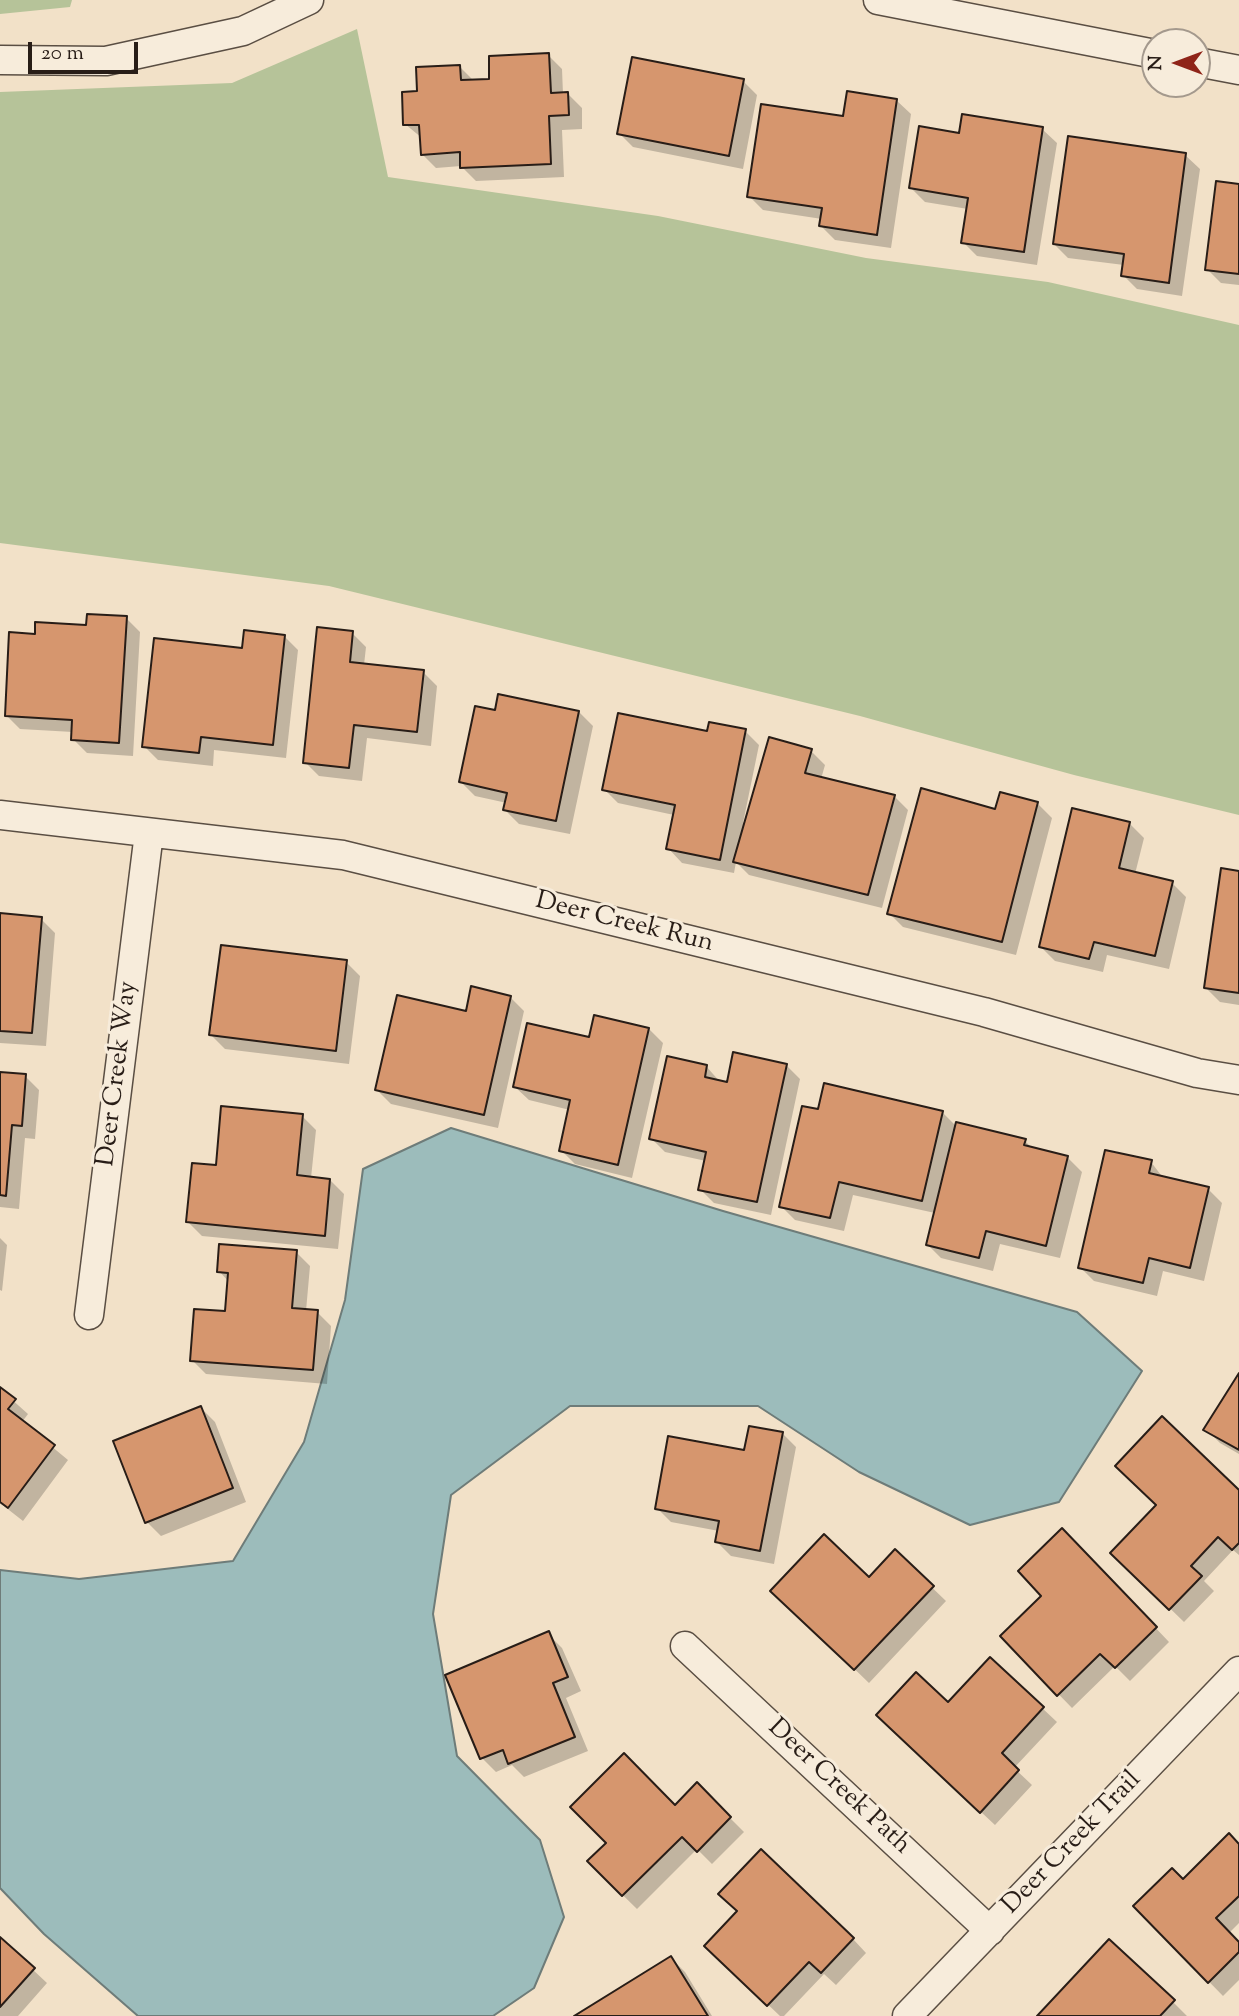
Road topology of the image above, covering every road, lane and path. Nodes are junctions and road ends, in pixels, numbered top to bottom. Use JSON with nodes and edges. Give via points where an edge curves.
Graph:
{"nodes":[{"id":1,"x":309,"y":0,"type":"edge"},
{"id":2,"x":878,"y":0,"type":"edge"},
{"id":3,"x":1141,"y":51,"type":"edge"},
{"id":4,"x":0,"y":60,"type":"edge"},
{"id":5,"x":1211,"y":65,"type":"edge"},
{"id":6,"x":1239,"y":70,"type":"edge"},
{"id":7,"x":0,"y":815,"type":"edge"},
{"id":8,"x":149,"y":833,"type":"junction"},
{"id":9,"x":1239,"y":1080,"type":"edge"},
{"id":10,"x":89,"y":1315,"type":"dead end"},
{"id":11,"x":685,"y":1646,"type":"dead end"},
{"id":12,"x":1239,"y":1671,"type":"edge"},
{"id":13,"x":990,"y":1931,"type":"junction"},
{"id":14,"x":906,"y":2016,"type":"edge"}],
"edges":[{"from":1,"to":4,"type":"street","via":[[243,31],[106,61]]},
{"from":2,"to":3,"type":"street"},
{"from":5,"to":6,"type":"street"},
{"from":7,"to":8,"type":"street","name":"Deer Creek Run"},
{"from":8,"to":9,"type":"street","name":"Deer Creek Run","via":[[343,855],[984,1012],[1197,1073]]},
{"from":8,"to":10,"type":"street","name":"Deer Creek Way"},
{"from":11,"to":13,"type":"street","name":"Deer Creek Path"},
{"from":12,"to":13,"type":"street","name":"Deer Creek Trail"},
{"from":13,"to":14,"type":"street","name":"Deer Creek Trail"}]}
